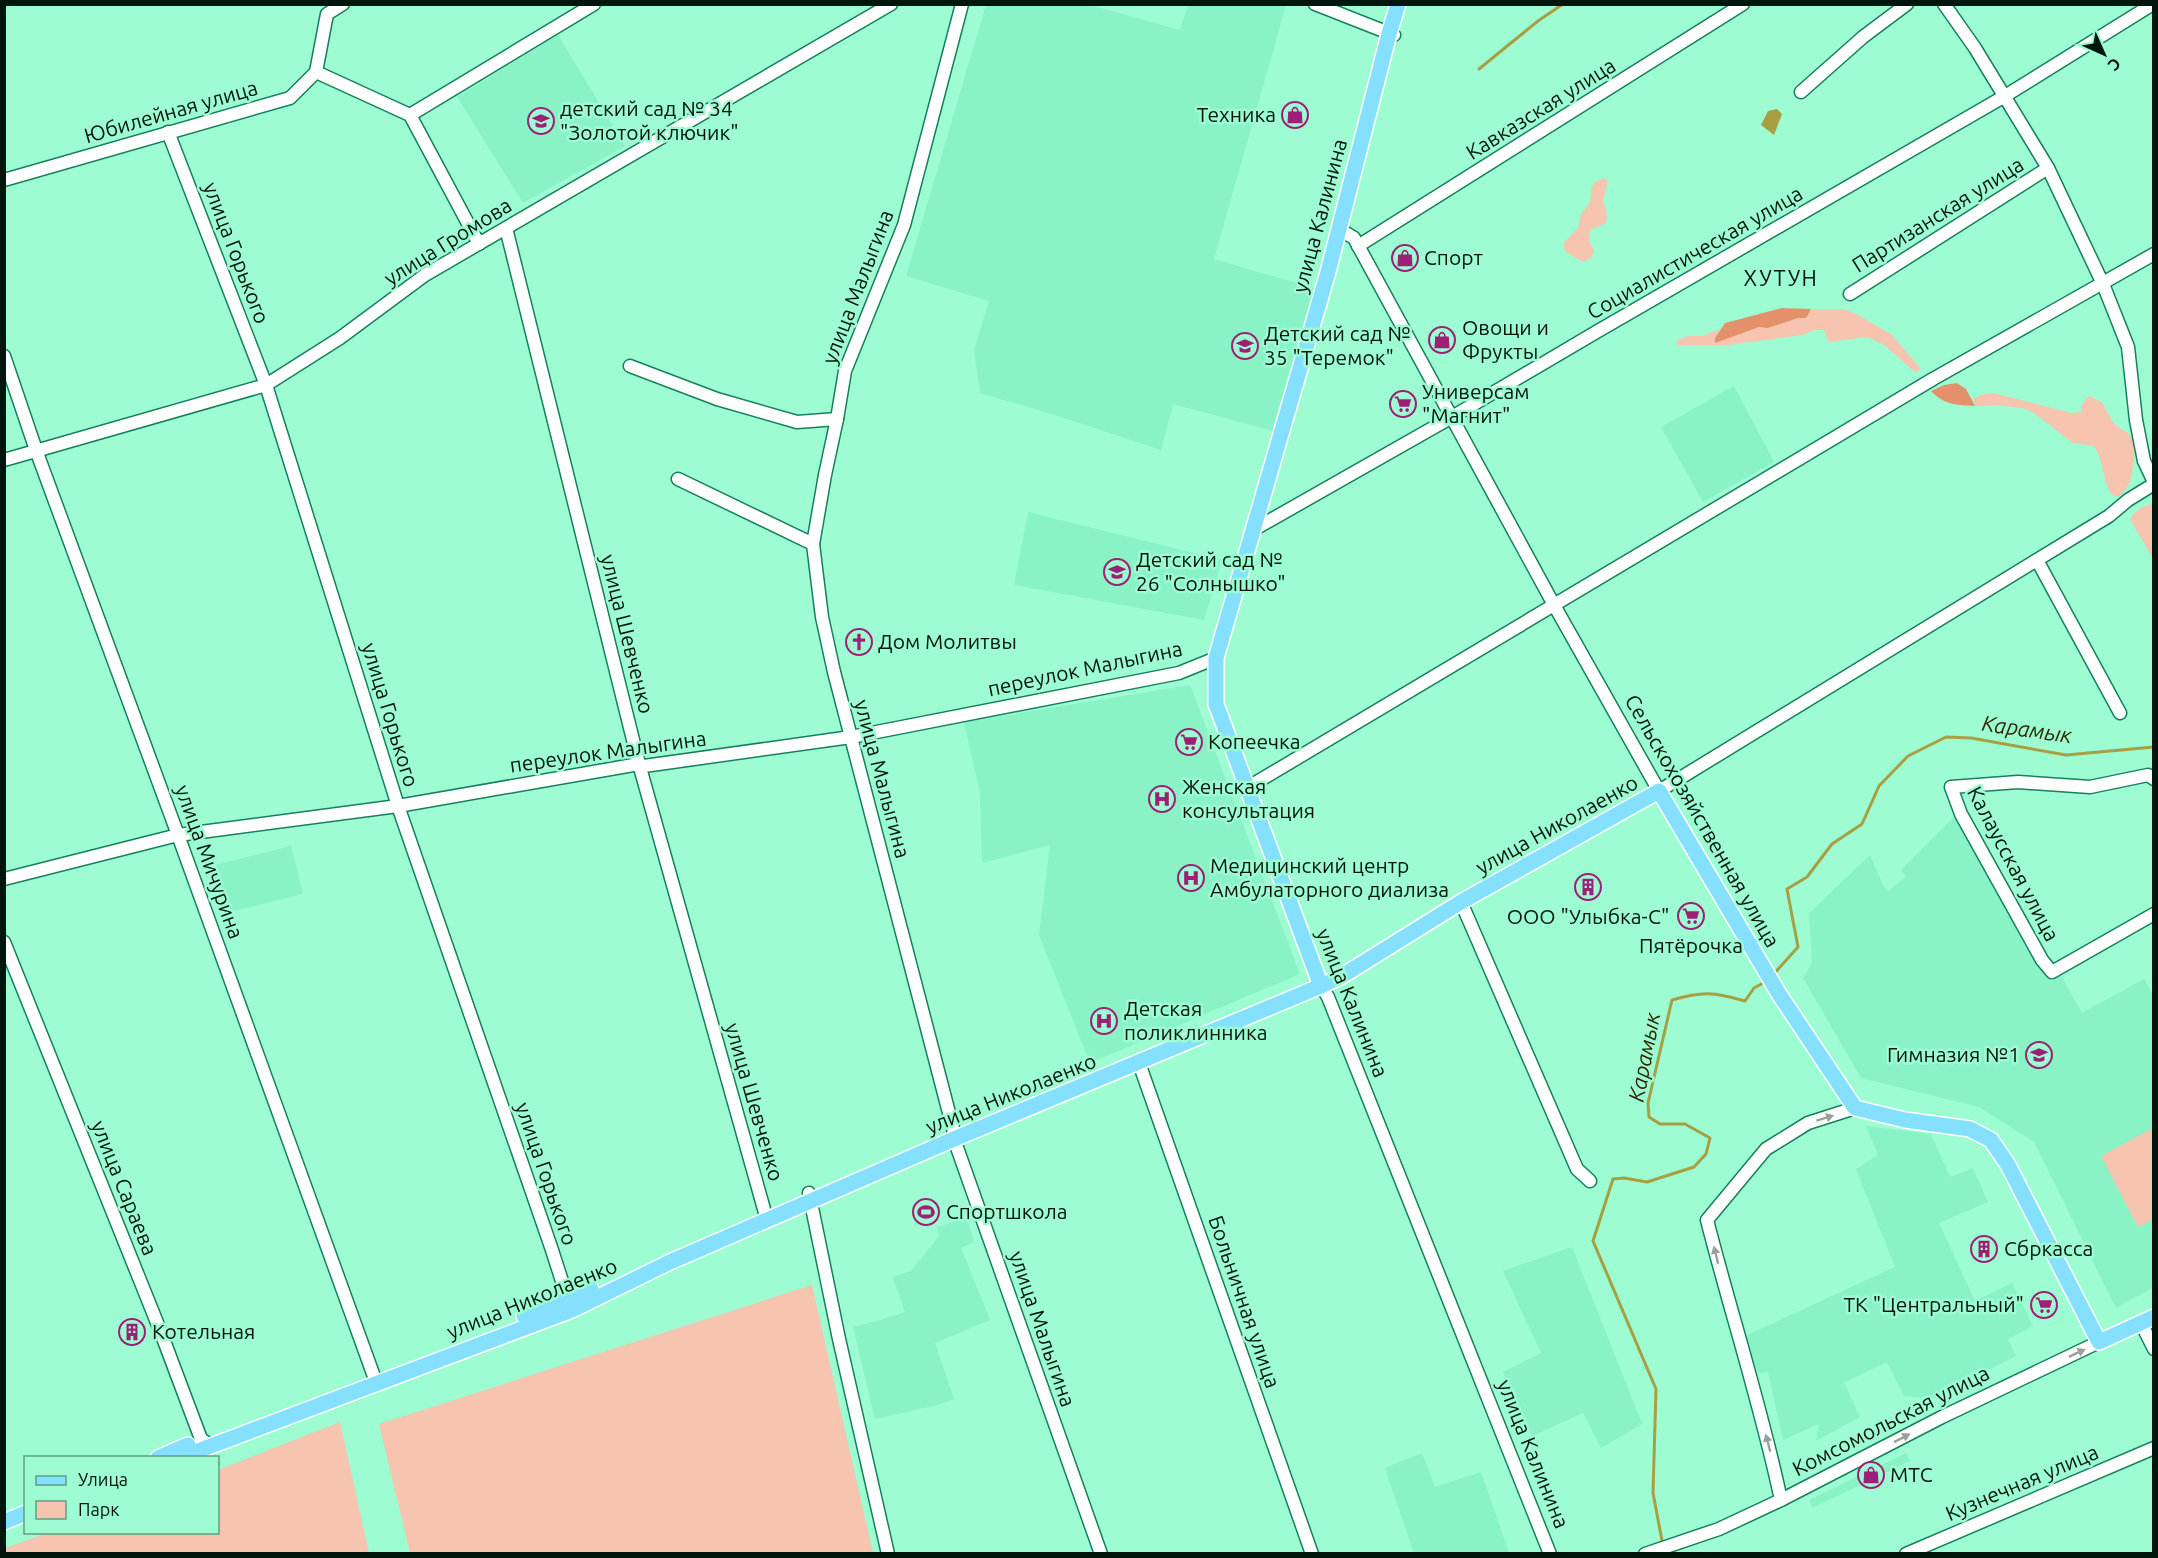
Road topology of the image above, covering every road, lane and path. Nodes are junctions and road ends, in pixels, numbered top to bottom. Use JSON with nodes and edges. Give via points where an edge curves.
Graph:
{"nodes":[{"id":1,"x":343,"y":4,"type":"edge"},
{"id":2,"x":594,"y":4,"type":"edge"},
{"id":3,"x":891,"y":4,"type":"edge"},
{"id":4,"x":962,"y":4,"type":"edge"},
{"id":5,"x":1315,"y":4,"type":"edge"},
{"id":6,"x":1398,"y":4,"type":"edge"},
{"id":7,"x":1404,"y":4,"type":"edge"},
{"id":8,"x":1743,"y":4,"type":"edge"},
{"id":9,"x":1907,"y":4,"type":"edge"},
{"id":10,"x":1944,"y":4,"type":"edge"},
{"id":11,"x":2153,"y":4,"type":"edge"},
{"id":12,"x":325,"y":9,"type":"edge"},
{"id":13,"x":1391,"y":34,"type":"junction"},
{"id":14,"x":316,"y":72,"type":"junction"},
{"id":15,"x":1801,"y":92,"type":"dead end"},
{"id":16,"x":2005,"y":96,"type":"junction"},
{"id":17,"x":410,"y":115,"type":"junction"},
{"id":18,"x":168,"y":132,"type":"junction"},
{"id":19,"x":2048,"y":168,"type":"junction"},
{"id":20,"x":4,"y":180,"type":"edge"},
{"id":21,"x":506,"y":228,"type":"junction"},
{"id":22,"x":1341,"y":230,"type":"junction"},
{"id":23,"x":479,"y":244,"type":"junction"},
{"id":24,"x":1358,"y":246,"type":"junction"},
{"id":25,"x":2154,"y":254,"type":"edge"},
{"id":26,"x":2103,"y":284,"type":"junction"},
{"id":27,"x":1850,"y":294,"type":"dead end"},
{"id":28,"x":4,"y":356,"type":"edge"},
{"id":29,"x":630,"y":366,"type":"dead end"},
{"id":30,"x":266,"y":385,"type":"junction"},
{"id":31,"x":1452,"y":417,"type":"junction"},
{"id":32,"x":837,"y":419,"type":"junction"},
{"id":33,"x":36,"y":450,"type":"junction"},
{"id":34,"x":4,"y":460,"type":"edge"},
{"id":35,"x":678,"y":479,"type":"dead end"},
{"id":36,"x":2154,"y":483,"type":"edge"},
{"id":37,"x":1256,"y":528,"type":"junction"},
{"id":38,"x":813,"y":544,"type":"junction"},
{"id":39,"x":2037,"y":560,"type":"junction"},
{"id":40,"x":1554,"y":606,"type":"junction"},
{"id":41,"x":1216,"y":658,"type":"junction"},
{"id":42,"x":2120,"y":713,"type":"dead end"},
{"id":43,"x":851,"y":737,"type":"junction"},
{"id":44,"x":639,"y":764,"type":"junction"},
{"id":45,"x":2154,"y":779,"type":"edge"},
{"id":46,"x":1249,"y":787,"type":"junction"},
{"id":47,"x":1659,"y":791,"type":"junction"},
{"id":48,"x":398,"y":806,"type":"junction"},
{"id":49,"x":178,"y":835,"type":"junction"},
{"id":50,"x":4,"y":879,"type":"edge"},
{"id":51,"x":1461,"y":902,"type":"junction"},
{"id":52,"x":2154,"y":914,"type":"edge"},
{"id":53,"x":4,"y":942,"type":"edge"},
{"id":54,"x":1324,"y":985,"type":"junction"},
{"id":55,"x":1140,"y":1064,"type":"junction"},
{"id":56,"x":1855,"y":1108,"type":"junction"},
{"id":57,"x":954,"y":1136,"type":"junction"},
{"id":58,"x":1590,"y":1181,"type":"dead end"},
{"id":59,"x":810,"y":1197,"type":"junction"},
{"id":60,"x":766,"y":1216,"type":"junction"},
{"id":61,"x":569,"y":1305,"type":"junction"},
{"id":62,"x":2148,"y":1320,"type":"edge"},
{"id":63,"x":2099,"y":1342,"type":"junction"},
{"id":64,"x":2154,"y":1349,"type":"edge"},
{"id":65,"x":375,"y":1379,"type":"junction"},
{"id":66,"x":205,"y":1442,"type":"junction"},
{"id":67,"x":2154,"y":1448,"type":"edge"},
{"id":68,"x":164,"y":1456,"type":"edge"},
{"id":69,"x":181,"y":1456,"type":"edge"},
{"id":70,"x":1781,"y":1500,"type":"junction"},
{"id":71,"x":24,"y":1514,"type":"edge"},
{"id":72,"x":24,"y":1521,"type":"edge"},
{"id":73,"x":4,"y":1522,"type":"edge"},
{"id":74,"x":4,"y":1529,"type":"edge"},
{"id":75,"x":1646,"y":1553,"type":"edge"},
{"id":76,"x":888,"y":1554,"type":"edge"},
{"id":77,"x":1101,"y":1554,"type":"edge"},
{"id":78,"x":1312,"y":1554,"type":"edge"},
{"id":79,"x":1550,"y":1554,"type":"edge"},
{"id":80,"x":1906,"y":1554,"type":"edge"}],
"edges":[{"from":1,"to":12,"type":"street"},
{"from":2,"to":17,"type":"street"},
{"from":3,"to":21,"type":"street","name":"улица Громова"},
{"from":4,"to":32,"type":"street","name":"улица Малыгина","via":[[904,225],[845,371]]},
{"from":5,"to":13,"type":"street"},
{"from":6,"to":13,"type":"main road","name":"улица Калинина"},
{"from":7,"to":13,"type":"main road"},
{"from":8,"to":24,"type":"street","name":"Кавказская улица"},
{"from":9,"to":15,"type":"street"},
{"from":10,"to":16,"type":"street","name":"Партизанская улица"},
{"from":11,"to":16,"type":"street","name":"Социалистическая улица"},
{"from":12,"to":14,"type":"street"},
{"from":13,"to":22,"type":"main road","name":"улица Калинина"},
{"from":14,"to":17,"type":"street"},
{"from":14,"to":18,"type":"street","name":"Юбилейная улица","via":[[290,98]]},
{"from":16,"to":19,"type":"street","name":"Партизанская улица"},
{"from":16,"to":31,"type":"street","name":"Социалистическая улица"},
{"from":17,"to":23,"type":"street"},
{"from":18,"to":20,"type":"street","name":"Юбилейная улица"},
{"from":18,"to":30,"type":"street","name":"улица Горького"},
{"from":19,"to":26,"type":"street","name":"Партизанская улица"},
{"from":19,"to":27,"type":"street","name":"Партизанская улица"},
{"from":21,"to":23,"type":"street","name":"улица Громова"},
{"from":21,"to":44,"type":"street","name":"улица Шевченко"},
{"from":22,"to":24,"type":"street","name":"Сельскохозяйственная улица","via":[[1354,238]]},
{"from":22,"to":37,"type":"main road","name":"улица Калинина"},
{"from":23,"to":30,"type":"street","name":"улица Громова","via":[[425,275],[340,338]]},
{"from":24,"to":31,"type":"street","name":"Сельскохозяйственная улица"},
{"from":25,"to":26,"type":"street"},
{"from":26,"to":36,"type":"street","name":"Партизанская улица","via":[[2128,347],[2136,420],[2144,460]]},
{"from":26,"to":40,"type":"street","via":[[1933,379]]},
{"from":28,"to":33,"type":"street","name":"улица Мичурина"},
{"from":29,"to":32,"type":"street","via":[[717,399],[797,422]]},
{"from":30,"to":33,"type":"street","name":"улица Громова"},
{"from":30,"to":48,"type":"street","name":"улица Горького"},
{"from":31,"to":37,"type":"street","name":"Социалистическая улица"},
{"from":31,"to":40,"type":"street","name":"Сельскохозяйственная улица"},
{"from":32,"to":38,"type":"street","name":"улица Малыгина"},
{"from":33,"to":34,"type":"street","name":"улица Громова"},
{"from":33,"to":49,"type":"street","name":"улица Мичурина"},
{"from":35,"to":38,"type":"street"},
{"from":36,"to":39,"type":"street","name":"улица Николаенко"},
{"from":37,"to":41,"type":"main road","name":"улица Калинина"},
{"from":37,"to":46,"type":"main road","via":[[1221,660],[1222,704]]},
{"from":38,"to":43,"type":"street","name":"улица Малыгина","via":[[822,616]]},
{"from":39,"to":42,"type":"street"},
{"from":39,"to":47,"type":"street","name":"улица Николаенко"},
{"from":40,"to":46,"type":"street"},
{"from":40,"to":47,"type":"street","name":"Сельскохозяйственная улица"},
{"from":41,"to":43,"type":"street","name":"переулок Малыгина","via":[[1179,673]]},
{"from":41,"to":46,"type":"main road","name":"улица Калинина","via":[[1216,704]]},
{"from":43,"to":44,"type":"street","name":"переулок Малыгина"},
{"from":43,"to":57,"type":"street","name":"улица Малыгина"},
{"from":44,"to":48,"type":"street","name":"переулок Малыгина"},
{"from":44,"to":60,"type":"street","name":"улица Шевченко"},
{"from":45,"to":52,"type":"street","name":"Калаусская улица","via":[[2148,775],[2090,787],[2018,782],[1951,787],[1967,824],[2052,972]]},
{"from":46,"to":54,"type":"main road","name":"улица Калинина"},
{"from":47,"to":51,"type":"main road","name":"улица Николаенко"},
{"from":47,"to":56,"type":"main road","name":"Сельскохозяйственная улица","via":[[1779,994]]},
{"from":48,"to":49,"type":"street","name":"переулок Малыгина"},
{"from":48,"to":61,"type":"street","name":"улица Горького"},
{"from":49,"to":50,"type":"street","name":"переулок Малыгина"},
{"from":49,"to":65,"type":"street","name":"улица Мичурина"},
{"from":51,"to":54,"type":"main road","name":"улица Николаенко"},
{"from":51,"to":58,"type":"street","via":[[1577,1169]]},
{"from":53,"to":66,"type":"street","name":"улица Сараева"},
{"from":54,"to":55,"type":"main road","name":"улица Николаенко"},
{"from":54,"to":57,"type":"main road","name":"улица Николаенко"},
{"from":54,"to":79,"type":"street","name":"улица Калинина"},
{"from":55,"to":57,"type":"main road","name":"улица Николаенко"},
{"from":55,"to":78,"type":"street","name":"Больничная улица"},
{"from":56,"to":63,"type":"main road","via":[[1970,1129],[1991,1140],[2008,1165]]},
{"from":70,"to":56,"type":"street","one_way":true,"via":[[1707,1220],[1766,1149],[1808,1123]]},
{"from":57,"to":59,"type":"main road","name":"улица Николаенко"},
{"from":57,"to":77,"type":"street","name":"улица Малыгина"},
{"from":59,"to":60,"type":"main road","name":"улица Николаенко"},
{"from":59,"to":76,"type":"street"},
{"from":60,"to":61,"type":"main road","name":"улица Николаенко"},
{"from":61,"to":65,"type":"main road","name":"улица Николаенко"},
{"from":62,"to":63,"type":"main road","name":"Комсомольская улица"},
{"from":62,"to":64,"type":"street"},
{"from":70,"to":63,"type":"street","name":"Комсомольская улица","one_way":true},
{"from":65,"to":66,"type":"main road","name":"улица Николаенко"},
{"from":66,"to":68,"type":"main road","name":"улица Николаенко"},
{"from":66,"to":69,"type":"main road","name":"улица Николаенко"},
{"from":67,"to":80,"type":"street","name":"Кузнечная улица"},
{"from":70,"to":75,"type":"street","name":"Комсомольская улица","via":[[1719,1529]]},
{"from":71,"to":73,"type":"main road"},
{"from":72,"to":74,"type":"main road"}]}
